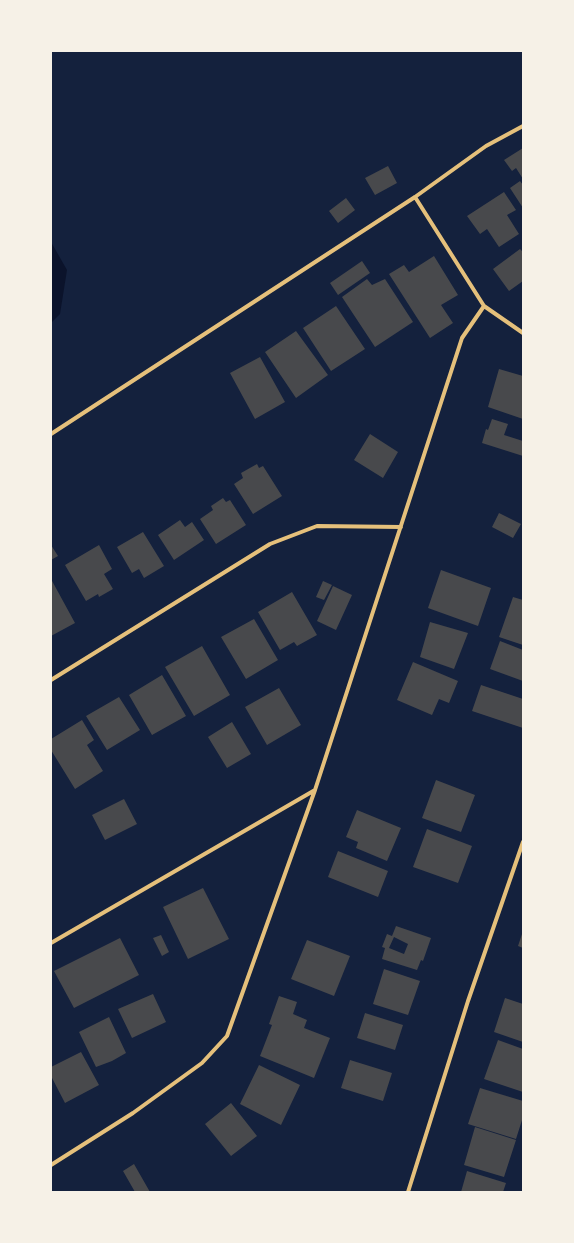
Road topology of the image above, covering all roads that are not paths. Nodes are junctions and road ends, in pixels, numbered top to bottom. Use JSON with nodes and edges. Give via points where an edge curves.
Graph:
{"nodes":[{"id":1,"x":523,"y":126,"type":"edge"},
{"id":2,"x":414,"y":198,"type":"junction"},
{"id":3,"x":484,"y":306,"type":"junction"},
{"id":4,"x":523,"y":333,"type":"edge"},
{"id":5,"x":51,"y":434,"type":"edge"},
{"id":6,"x":401,"y":527,"type":"junction"},
{"id":7,"x":51,"y":680,"type":"edge"},
{"id":8,"x":315,"y":790,"type":"junction"},
{"id":9,"x":523,"y":842,"type":"edge"},
{"id":10,"x":51,"y":943,"type":"edge"},
{"id":11,"x":51,"y":1165,"type":"edge"},
{"id":12,"x":408,"y":1192,"type":"edge"}],
"edges":[{"from":1,"to":2,"type":"street","via":[[486,146]]},
{"from":2,"to":3,"type":"street"},
{"from":2,"to":5,"type":"street"},
{"from":3,"to":4,"type":"street"},
{"from":3,"to":6,"type":"street","via":[[462,338]]},
{"from":6,"to":7,"type":"street","via":[[317,526],[270,544]]},
{"from":6,"to":8,"type":"street"},
{"from":8,"to":10,"type":"street"},
{"from":8,"to":11,"type":"street","via":[[227,1036],[202,1063],[146,1104]]},
{"from":9,"to":12,"type":"street","via":[[468,1001]]}]}
